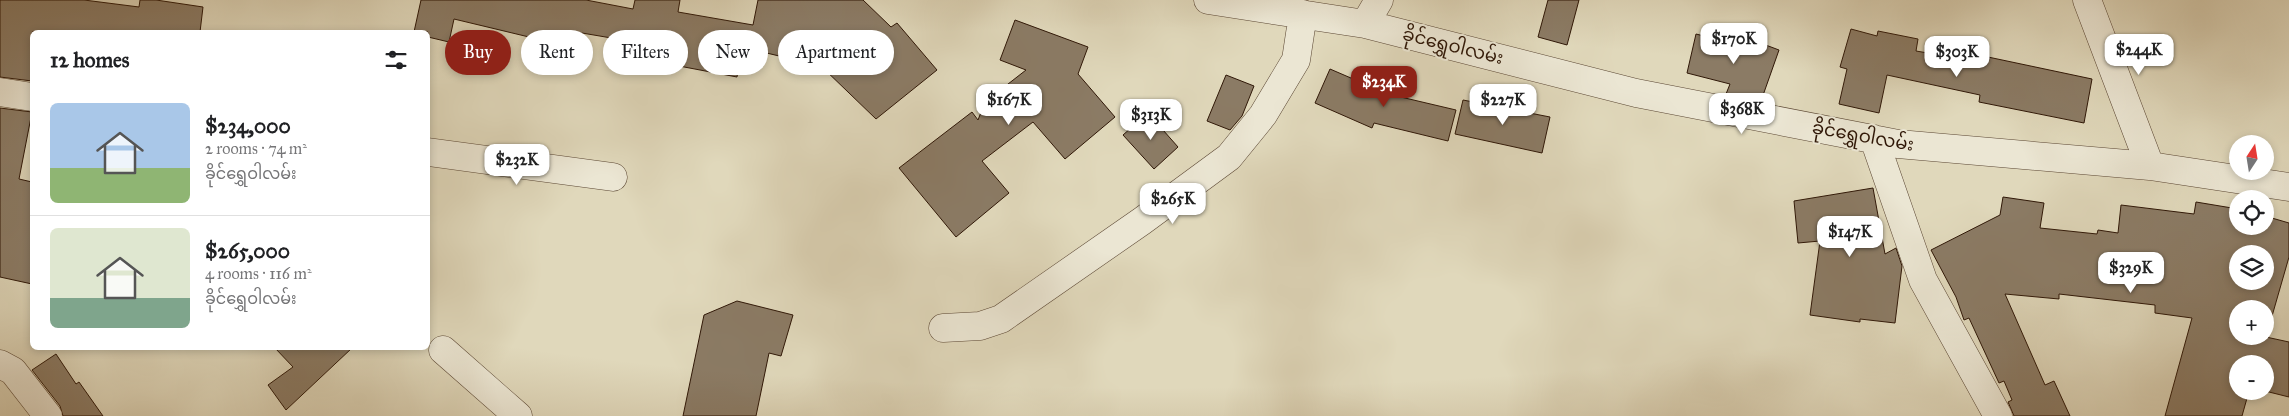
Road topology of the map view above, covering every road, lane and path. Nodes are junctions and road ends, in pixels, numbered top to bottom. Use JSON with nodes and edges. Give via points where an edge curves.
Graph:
{"nodes":[{"id":1,"x":1208,"y":0,"type":"edge"},
{"id":2,"x":1379,"y":0,"type":"edge"},
{"id":3,"x":2088,"y":0,"type":"edge"},
{"id":4,"x":1303,"y":14,"type":"junction"},
{"id":5,"x":1366,"y":24,"type":"junction"},
{"id":6,"x":0,"y":92,"type":"edge"},
{"id":7,"x":30,"y":96,"type":"edge"},
{"id":8,"x":1874,"y":139,"type":"junction"},
{"id":9,"x":430,"y":152,"type":"edge"},
{"id":10,"x":2150,"y":166,"type":"junction"},
{"id":11,"x":613,"y":178,"type":"dead end"},
{"id":12,"x":2285,"y":182,"type":"edge"},
{"id":13,"x":943,"y":328,"type":"dead end"},
{"id":14,"x":443,"y":350,"type":"dead end"},
{"id":15,"x":0,"y":364,"type":"edge"},
{"id":16,"x":48,"y":416,"type":"edge"},
{"id":17,"x":518,"y":416,"type":"edge"},
{"id":18,"x":1998,"y":416,"type":"edge"}],
"edges":[{"from":1,"to":4,"type":"street","name":"ခိုင်ရွှေဝါလမ်း"},
{"from":2,"to":5,"type":"street"},
{"from":3,"to":10,"type":"street"},
{"from":4,"to":5,"type":"street","name":"ခိုင်ရွှေဝါလမ်း"},
{"from":4,"to":13,"type":"street","via":[[1296,60],[1263,115],[1228,157],[1001,319],[980,326]]},
{"from":5,"to":8,"type":"street","name":"ခိုင်ရွှေဝါလမ်း","via":[[1636,93]]},
{"from":6,"to":7,"type":"street"},
{"from":8,"to":10,"type":"street","name":"ခိုင်ရွှေဝါလမ်း","via":[[1898,144]]},
{"from":8,"to":18,"type":"street","via":[[1923,280]]},
{"from":9,"to":11,"type":"street"},
{"from":10,"to":12,"type":"street","name":"ခိုင်ရွှေဝါလမ်း"},
{"from":14,"to":17,"type":"street"},
{"from":15,"to":16,"type":"street","via":[[13,371]]}]}
